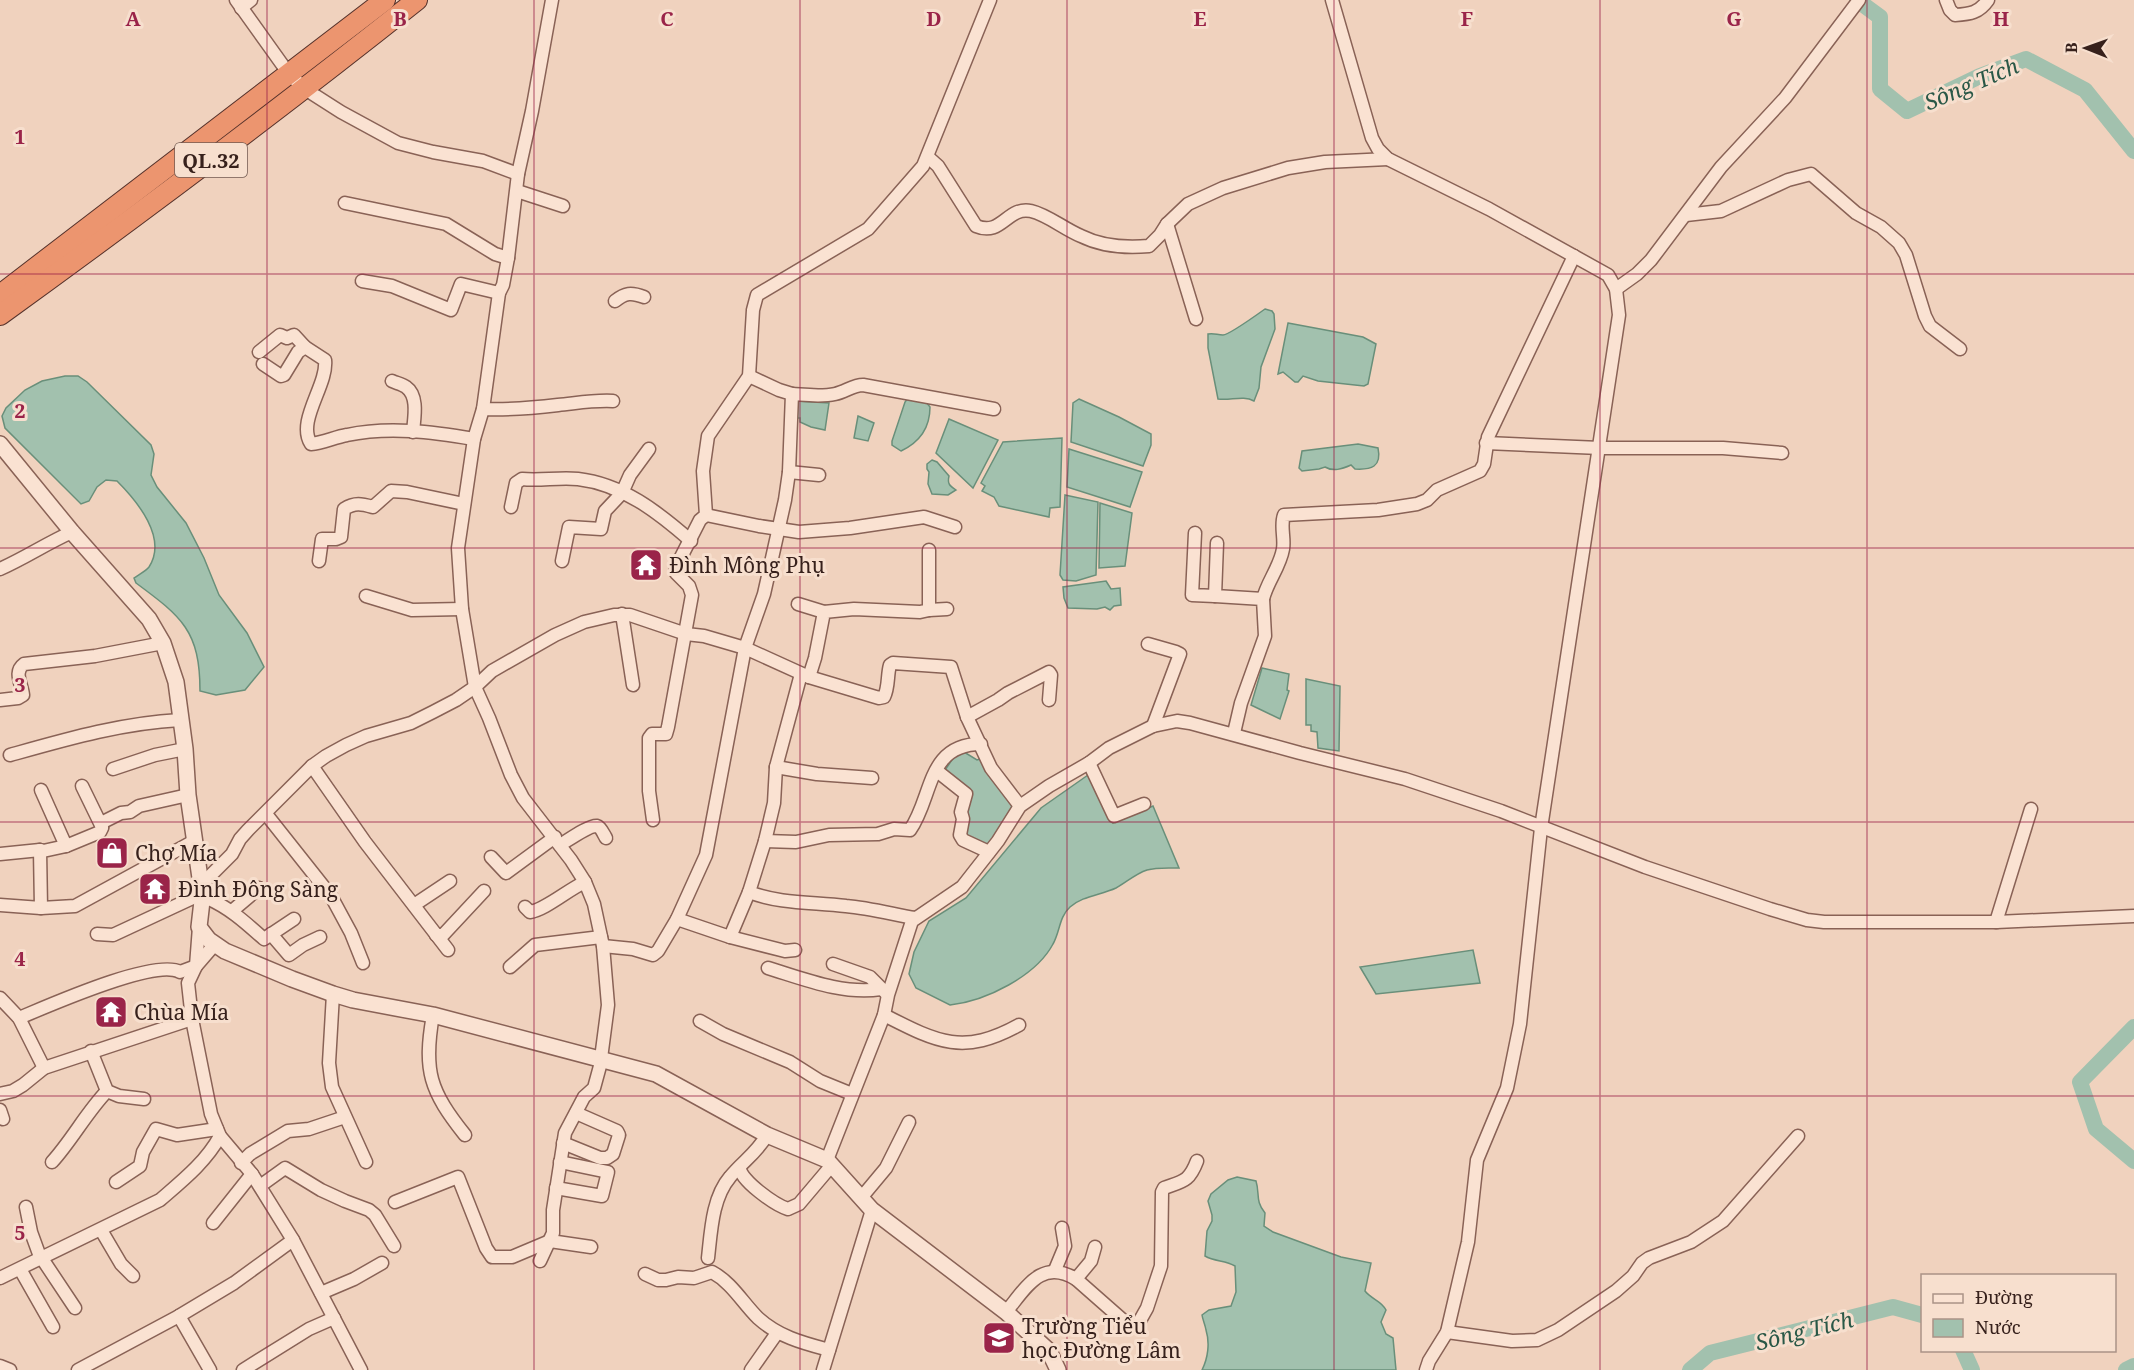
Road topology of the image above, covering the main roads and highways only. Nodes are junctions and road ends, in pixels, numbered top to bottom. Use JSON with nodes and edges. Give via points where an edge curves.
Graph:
{"nodes":[{"id":1,"x":385,"y":0,"type":"edge"},
{"id":2,"x":417,"y":0,"type":"edge"},
{"id":3,"x":0,"y":295,"type":"edge"},
{"id":4,"x":0,"y":315,"type":"edge"}],
"edges":[{"from":1,"to":3,"type":"highway","number":"QL.32"},
{"from":2,"to":4,"type":"highway","number":"QL.32","via":[[125,225]]}]}
